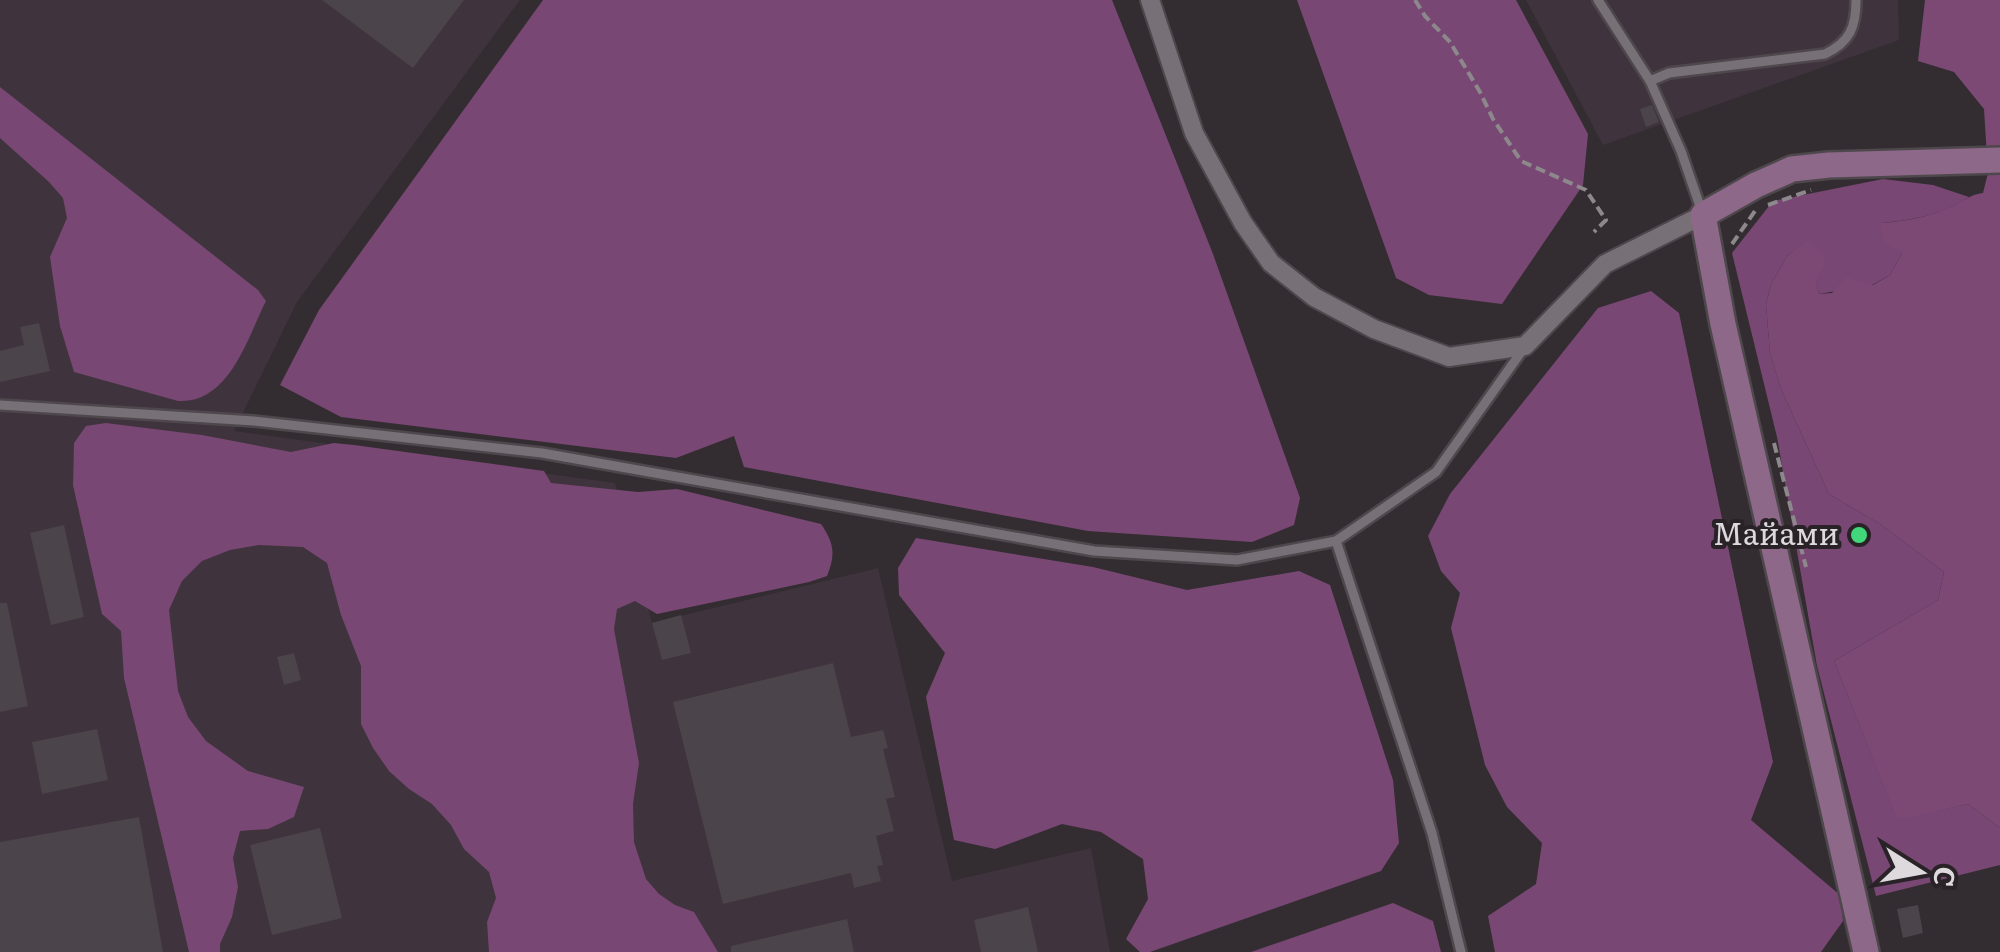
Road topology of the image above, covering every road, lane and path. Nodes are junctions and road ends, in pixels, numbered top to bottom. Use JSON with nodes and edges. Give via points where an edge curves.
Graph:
{"nodes":[{"id":1,"x":1150,"y":0,"type":"edge"},
{"id":2,"x":1416,"y":0,"type":"edge"},
{"id":3,"x":1598,"y":0,"type":"edge"},
{"id":4,"x":1856,"y":0,"type":"edge"},
{"id":5,"x":1650,"y":81,"type":"junction"},
{"id":6,"x":2000,"y":160,"type":"edge"},
{"id":7,"x":1818,"y":188,"type":"dead end"},
{"id":8,"x":1703,"y":215,"type":"junction"},
{"id":9,"x":1594,"y":232,"type":"dead end"},
{"id":10,"x":1731,"y":246,"type":"dead end"},
{"id":11,"x":1526,"y":346,"type":"junction"},
{"id":12,"x":0,"y":405,"type":"edge"},
{"id":13,"x":1772,"y":437,"type":"dead end"},
{"id":14,"x":1336,"y":541,"type":"junction"},
{"id":15,"x":1806,"y":567,"type":"dead end"},
{"id":16,"x":1461,"y":952,"type":"edge"},
{"id":17,"x":1866,"y":952,"type":"edge"}],
"edges":[{"from":1,"to":11,"type":"street","via":[[1194,132],[1271,263],[1314,297],[1374,329],[1448,356]]},
{"from":2,"to":9,"type":"path","via":[[1450,42],[1521,161],[1586,190],[1598,204],[1606,220]]},
{"from":3,"to":5,"type":"lane"},
{"from":4,"to":5,"type":"lane","via":[[1854,28],[1825,54],[1669,72]]},
{"from":5,"to":8,"type":"lane"},
{"from":6,"to":8,"type":"street","via":[[1792,169]]},
{"from":7,"to":10,"type":"path","via":[[1757,209]]},
{"from":8,"to":11,"type":"street","via":[[1605,264]]},
{"from":8,"to":17,"type":"street"},
{"from":11,"to":14,"type":"lane","via":[[1436,472]]},
{"from":12,"to":14,"type":"lane","via":[[254,421],[542,454],[1094,551],[1237,560]]},
{"from":13,"to":15,"type":"path"},
{"from":14,"to":16,"type":"lane","via":[[1432,832]]}]}
